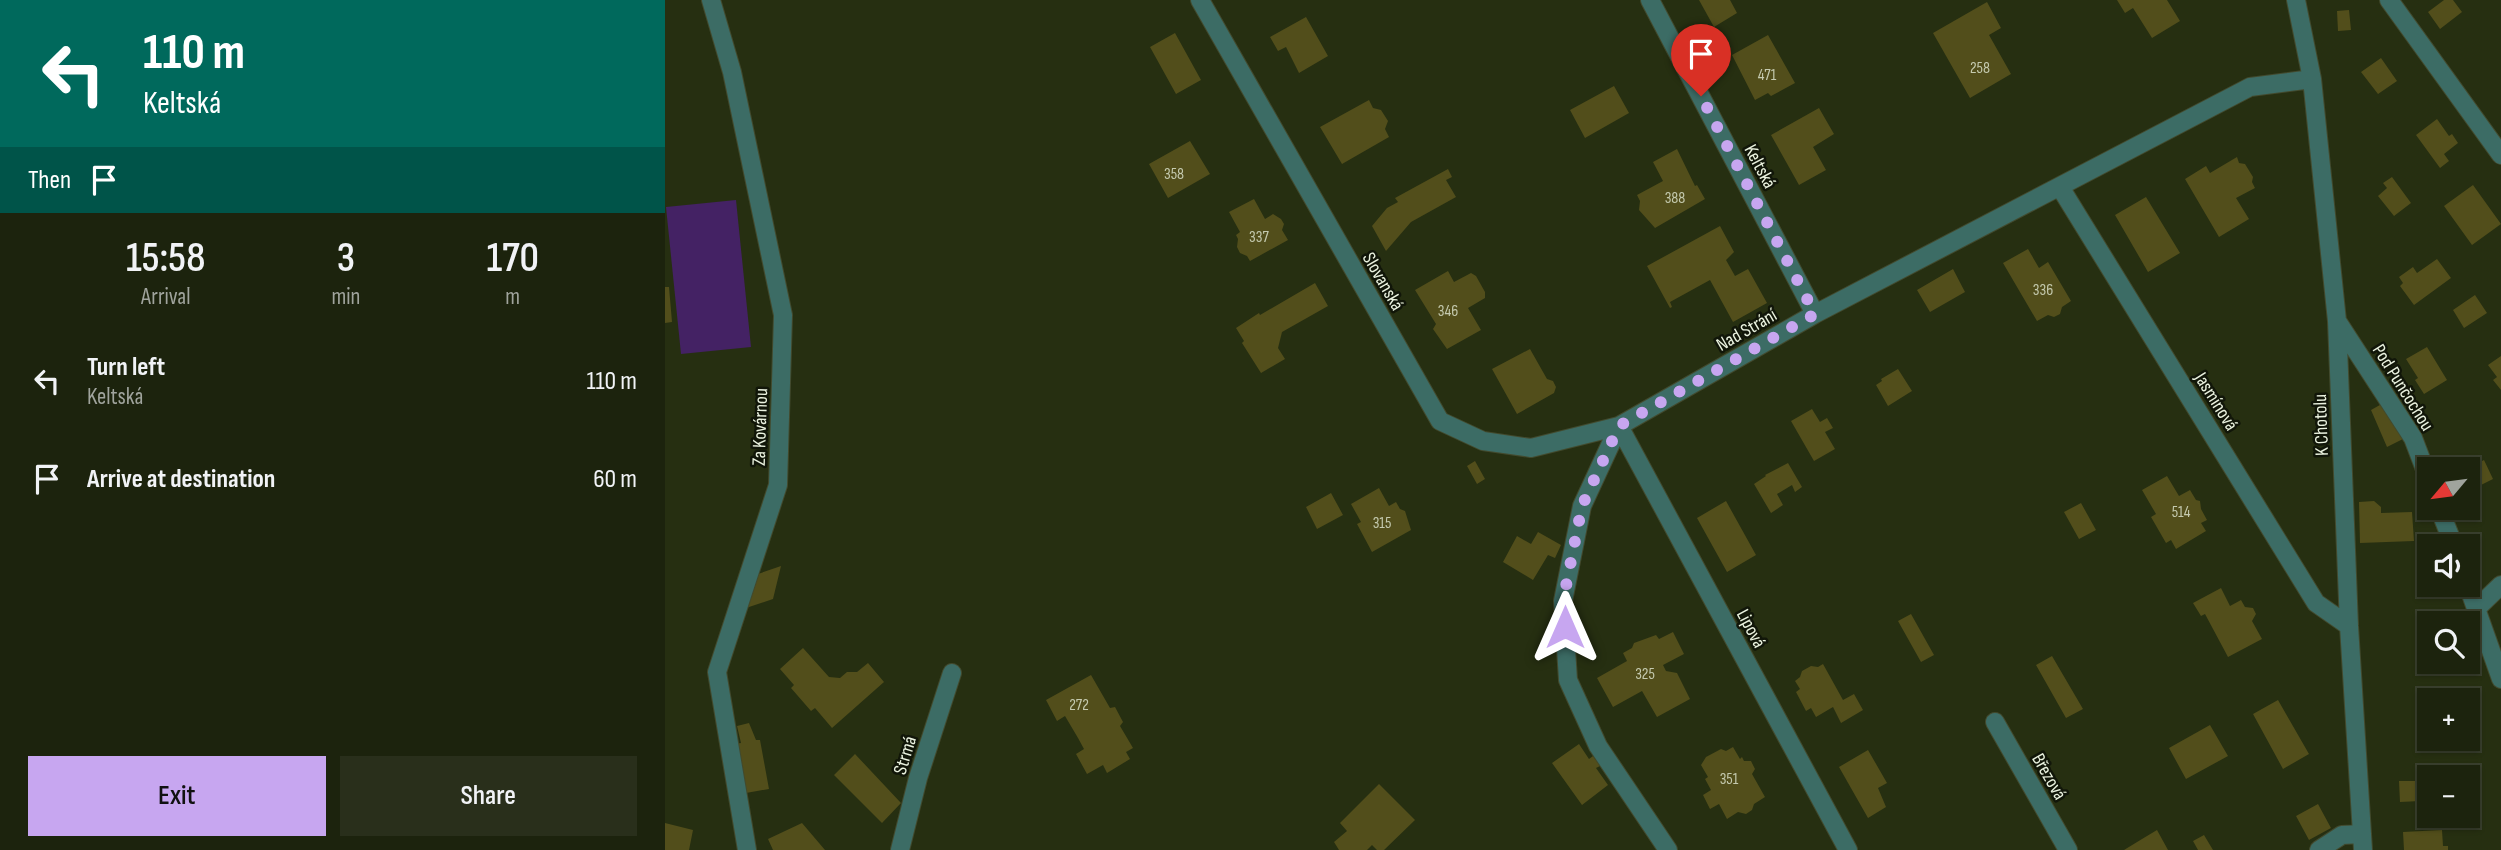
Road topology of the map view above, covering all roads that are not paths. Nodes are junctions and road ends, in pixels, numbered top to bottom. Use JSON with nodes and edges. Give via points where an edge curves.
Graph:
{"nodes":[{"id":1,"x":711,"y":0,"type":"edge"},
{"id":2,"x":1200,"y":0,"type":"edge"},
{"id":3,"x":1650,"y":0,"type":"edge"},
{"id":4,"x":2296,"y":0,"type":"edge"},
{"id":5,"x":2389,"y":0,"type":"edge"},
{"id":6,"x":2312,"y":79,"type":"junction"},
{"id":7,"x":2501,"y":155,"type":"edge"},
{"id":8,"x":2060,"y":187,"type":"junction"},
{"id":9,"x":1815,"y":314,"type":"junction"},
{"id":10,"x":2337,"y":321,"type":"junction"},
{"id":11,"x":1619,"y":426,"type":"junction"},
{"id":12,"x":2420,"y":457,"type":"edge"},
{"id":13,"x":2501,"y":585,"type":"edge"},
{"id":14,"x":2473,"y":597,"type":"edge"},
{"id":15,"x":2477,"y":608,"type":"junction"},
{"id":16,"x":2349,"y":626,"type":"junction"},
{"id":17,"x":952,"y":673,"type":"dead end"},
{"id":18,"x":2501,"y":679,"type":"edge"},
{"id":19,"x":1995,"y":722,"type":"dead end"},
{"id":20,"x":2362,"y":842,"type":"edge"},
{"id":21,"x":747,"y":850,"type":"edge"},
{"id":22,"x":900,"y":850,"type":"edge"},
{"id":23,"x":1668,"y":850,"type":"edge"},
{"id":24,"x":1848,"y":850,"type":"edge"},
{"id":25,"x":2068,"y":850,"type":"edge"},
{"id":26,"x":2319,"y":850,"type":"edge"}],
"edges":[{"from":1,"to":21,"type":"street","name":"Za Kovárnou","via":[[732,72],[783,315],[778,485],[717,672]]},
{"from":2,"to":11,"type":"street","name":"Slovanská","via":[[1440,421],[1483,441],[1531,448]]},
{"from":3,"to":9,"type":"street","name":"Keltská"},
{"from":4,"to":6,"type":"street","name":"K Chotolu"},
{"from":5,"to":7,"type":"street"},
{"from":6,"to":8,"type":"street","name":"Nad Strání","via":[[2250,87]]},
{"from":6,"to":10,"type":"street","name":"K Chotolu"},
{"from":8,"to":9,"type":"street","name":"Nad Strání"},
{"from":8,"to":16,"type":"street","name":"Jasmínová","via":[[2316,603]]},
{"from":9,"to":11,"type":"street","name":"Nad Strání"},
{"from":10,"to":12,"type":"street","name":"Pod Punčochou","via":[[2413,438]]},
{"from":10,"to":16,"type":"street","name":"K Chotolu"},
{"from":11,"to":23,"type":"street","via":[[1582,506],[1563,601],[1568,680],[1598,746]]},
{"from":11,"to":24,"type":"street","name":"Lipová"},
{"from":13,"to":15,"type":"street"},
{"from":14,"to":15,"type":"street"},
{"from":15,"to":18,"type":"street"},
{"from":16,"to":20,"type":"street","name":"K Chotolu"},
{"from":17,"to":22,"type":"street","name":"Strmá"},
{"from":19,"to":25,"type":"street","name":"Březová"},
{"from":20,"to":26,"type":"street","via":[[2342,835]]}]}
